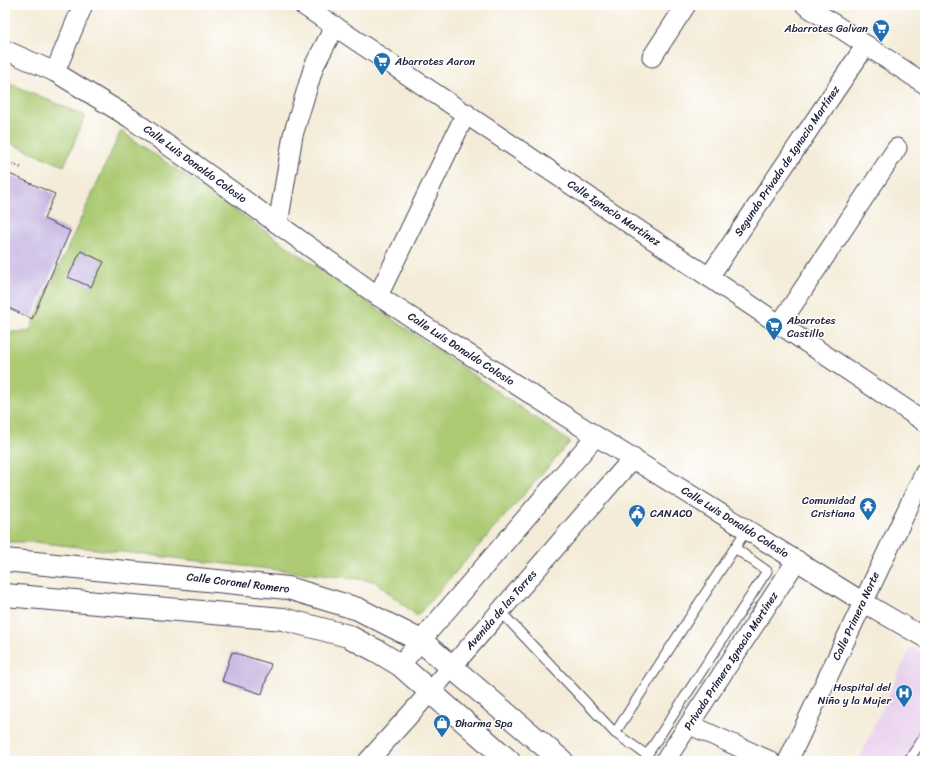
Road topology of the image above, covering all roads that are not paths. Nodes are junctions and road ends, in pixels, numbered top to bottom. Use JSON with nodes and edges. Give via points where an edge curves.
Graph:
{"nodes":[{"id":1,"x":83,"y":5,"type":"edge"},
{"id":2,"x":303,"y":5,"type":"edge"},
{"id":3,"x":686,"y":5,"type":"edge"},
{"id":4,"x":805,"y":5,"type":"edge"},
{"id":5,"x":332,"y":17,"type":"edge"},
{"id":6,"x":866,"y":45,"type":"junction"},
{"id":7,"x":5,"y":50,"type":"edge"},
{"id":8,"x":652,"y":57,"type":"dead end"},
{"id":9,"x":56,"y":72,"type":"junction"},
{"id":10,"x":925,"y":84,"type":"edge"},
{"id":11,"x":466,"y":113,"type":"junction"},
{"id":12,"x":897,"y":148,"type":"dead end"},
{"id":13,"x":278,"y":224,"type":"junction"},
{"id":14,"x":709,"y":277,"type":"junction"},
{"id":15,"x":378,"y":296,"type":"junction"},
{"id":16,"x":780,"y":324,"type":"junction"},
{"id":17,"x":925,"y":422,"type":"edge"},
{"id":18,"x":596,"y":436,"type":"junction"},
{"id":19,"x":633,"y":458,"type":"junction"},
{"id":20,"x":925,"y":472,"type":"edge"},
{"id":21,"x":747,"y":529,"type":"junction"},
{"id":22,"x":735,"y":548,"type":"junction"},
{"id":23,"x":5,"y":560,"type":"edge"},
{"id":24,"x":797,"y":560,"type":"junction"},
{"id":25,"x":5,"y":595,"type":"edge"},
{"id":26,"x":863,"y":602,"type":"junction"},
{"id":27,"x":500,"y":611,"type":"junction"},
{"id":28,"x":925,"y":638,"type":"edge"},
{"id":29,"x":421,"y":641,"type":"junction"},
{"id":30,"x":400,"y":665,"type":"junction"},
{"id":31,"x":451,"y":667,"type":"junction"},
{"id":32,"x":431,"y":691,"type":"junction"},
{"id":33,"x":697,"y":728,"type":"dead end"},
{"id":34,"x":615,"y":732,"type":"junction"},
{"id":35,"x":925,"y":736,"type":"edge"},
{"id":36,"x":750,"y":757,"type":"edge"},
{"id":37,"x":368,"y":761,"type":"edge"},
{"id":38,"x":509,"y":761,"type":"edge"},
{"id":39,"x":562,"y":761,"type":"edge"},
{"id":40,"x":665,"y":761,"type":"edge"},
{"id":41,"x":770,"y":761,"type":"edge"},
{"id":42,"x":788,"y":761,"type":"edge"},
{"id":43,"x":908,"y":761,"type":"edge"}],
"edges":[{"from":1,"to":9,"type":"street"},
{"from":2,"to":5,"type":"street","name":"Calle Ignacio Martínez"},
{"from":3,"to":8,"type":"street"},
{"from":4,"to":6,"type":"street"},
{"from":5,"to":11,"type":"street","name":"Calle Ignacio Martínez"},
{"from":5,"to":13,"type":"street","via":[[293,135]]},
{"from":6,"to":10,"type":"street"},
{"from":6,"to":14,"type":"street","name":"Segundo Privada de Ignacio Martínez"},
{"from":7,"to":9,"type":"street","name":"Calle Luis Donaldo Colosio"},
{"from":9,"to":13,"type":"street","name":"Calle Luis Donaldo Colosio","via":[[130,118]]},
{"from":11,"to":14,"type":"street","name":"Calle Ignacio Martínez"},
{"from":11,"to":15,"type":"street"},
{"from":12,"to":16,"type":"street"},
{"from":13,"to":15,"type":"street","name":"Calle Luis Donaldo Colosio"},
{"from":14,"to":16,"type":"street","name":"Calle Ignacio Martínez"},
{"from":15,"to":18,"type":"street","name":"Calle Luis Donaldo Colosio"},
{"from":16,"to":17,"type":"street","name":"Calle Ignacio Martínez"},
{"from":18,"to":19,"type":"street","name":"Calle Luis Donaldo Colosio"},
{"from":18,"to":29,"type":"street"},
{"from":19,"to":21,"type":"street","name":"Calle Luis Donaldo Colosio"},
{"from":19,"to":27,"type":"street","name":"Avenida de las Torres"},
{"from":20,"to":26,"type":"street","name":"Calle Primera Norte"},
{"from":21,"to":22,"type":"lane"},
{"from":21,"to":24,"type":"street","name":"Calle Luis Donaldo Colosio"},
{"from":22,"to":34,"type":"lane"},
{"from":22,"to":34,"type":"lane","via":[[767,571],[647,755]]},
{"from":23,"to":29,"type":"main road","name":"Calle Coronel Romero","via":[[288,588],[358,609]]},
{"from":24,"to":26,"type":"street","name":"Calle Luis Donaldo Colosio"},
{"from":24,"to":40,"type":"street","name":"Privada Primera Ignacio Martínez"},
{"from":25,"to":30,"type":"main road","via":[[283,619],[348,636]]},
{"from":26,"to":28,"type":"street","name":"Calle Luis Donaldo Colosio"},
{"from":26,"to":42,"type":"street","name":"Calle Primera Norte"},
{"from":27,"to":31,"type":"street","name":"Avenida de las Torres"},
{"from":27,"to":34,"type":"lane"},
{"from":29,"to":30,"type":"street"},
{"from":29,"to":31,"type":"main road","name":"Calle Coronel Romero"},
{"from":30,"to":32,"type":"main road"},
{"from":31,"to":32,"type":"street","name":"Avenida de las Torres"},
{"from":31,"to":39,"type":"main road","name":"Calle Coronel Romero"},
{"from":32,"to":37,"type":"street","name":"Avenida de las Torres"},
{"from":32,"to":38,"type":"main road"},
{"from":33,"to":36,"type":"street"},
{"from":35,"to":43,"type":"lane"},
{"from":36,"to":41,"type":"street"}]}
